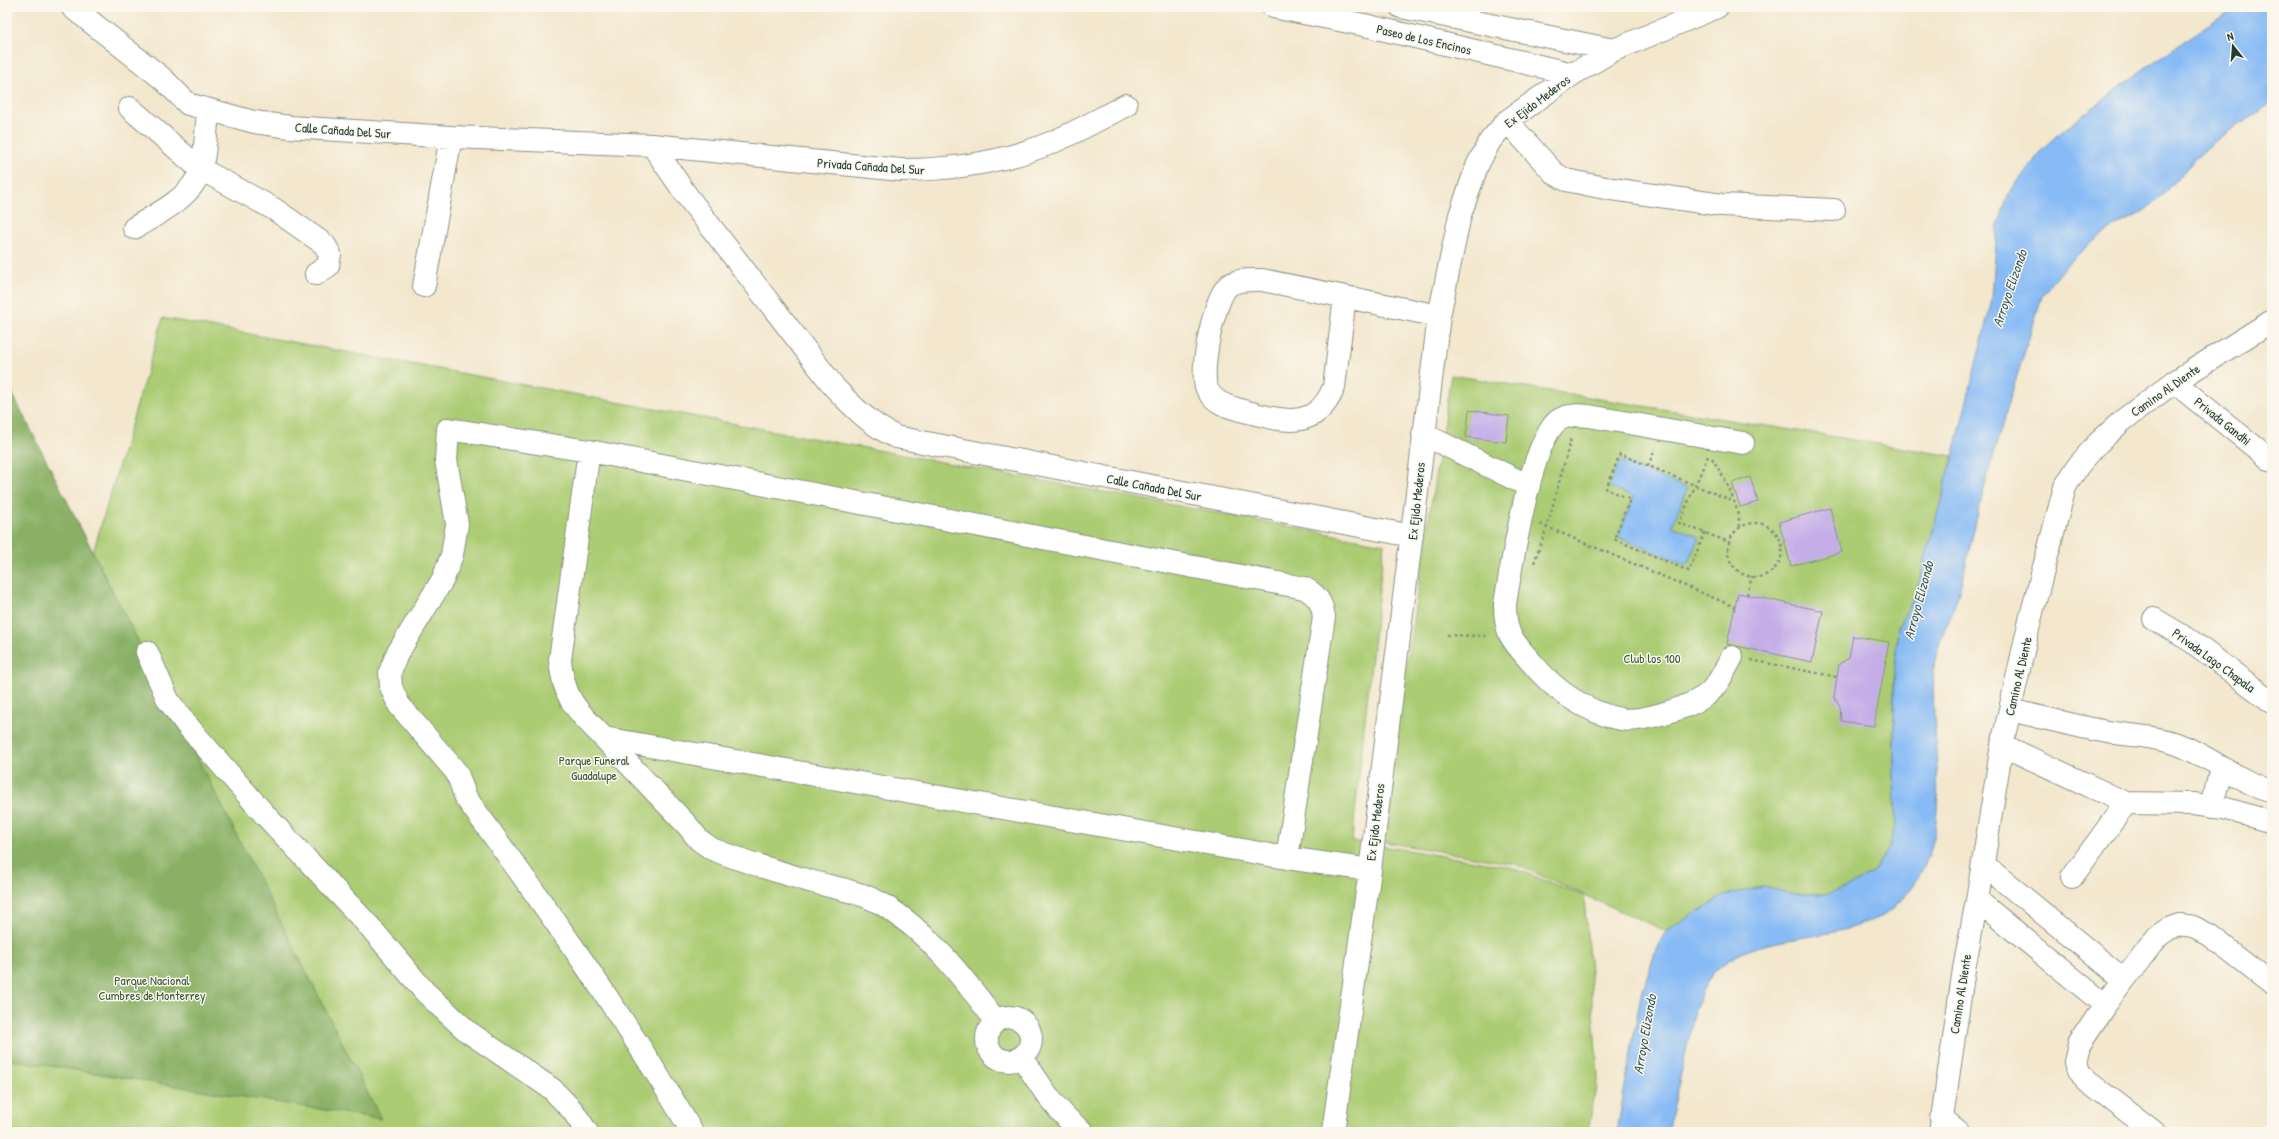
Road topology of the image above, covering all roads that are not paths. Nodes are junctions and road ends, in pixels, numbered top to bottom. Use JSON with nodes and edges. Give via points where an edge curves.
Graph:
{"nodes":[{"id":1,"x":72,"y":7,"type":"edge"},
{"id":2,"x":1273,"y":7,"type":"edge"},
{"id":3,"x":1402,"y":7,"type":"edge"},
{"id":4,"x":1717,"y":7,"type":"edge"},
{"id":5,"x":1365,"y":16,"type":"edge"},
{"id":6,"x":1614,"y":50,"type":"junction"},
{"id":7,"x":1574,"y":74,"type":"junction"},
{"id":8,"x":1126,"y":105,"type":"dead end"},
{"id":9,"x":130,"y":108,"type":"dead end"},
{"id":10,"x":208,"y":110,"type":"junction"},
{"id":11,"x":1507,"y":121,"type":"junction"},
{"id":12,"x":451,"y":137,"type":"junction"},
{"id":13,"x":652,"y":145,"type":"junction"},
{"id":14,"x":200,"y":168,"type":"junction"},
{"id":15,"x":1834,"y":210,"type":"dead end"},
{"id":16,"x":134,"y":228,"type":"dead end"},
{"id":17,"x":316,"y":274,"type":"dead end"},
{"id":18,"x":424,"y":286,"type":"dead end"},
{"id":19,"x":1345,"y":297,"type":"junction"},
{"id":20,"x":1439,"y":316,"type":"junction"},
{"id":21,"x":2272,"y":321,"type":"edge"},
{"id":22,"x":2174,"y":382,"type":"junction"},
{"id":23,"x":1423,"y":434,"type":"junction"},
{"id":24,"x":1743,"y":443,"type":"dead end"},
{"id":25,"x":589,"y":451,"type":"junction"},
{"id":26,"x":2272,"y":461,"type":"edge"},
{"id":27,"x":1529,"y":486,"type":"junction"},
{"id":28,"x":1412,"y":536,"type":"junction"},
{"id":29,"x":2154,"y":619,"type":"dead end"},
{"id":30,"x":147,"y":652,"type":"dead end"},
{"id":31,"x":1732,"y":656,"type":"road end"},
{"id":32,"x":2272,"y":702,"type":"edge"},
{"id":33,"x":2010,"y":710,"type":"junction"},
{"id":34,"x":604,"y":738,"type":"junction"},
{"id":35,"x":2002,"y":745,"type":"junction"},
{"id":36,"x":2221,"y":768,"type":"junction"},
{"id":37,"x":2272,"y":791,"type":"edge"},
{"id":38,"x":2126,"y":803,"type":"junction"},
{"id":39,"x":2212,"y":807,"type":"junction"},
{"id":40,"x":2272,"y":822,"type":"edge"},
{"id":41,"x":1287,"y":858,"type":"junction"},
{"id":42,"x":1983,"y":864,"type":"junction"},
{"id":43,"x":1370,"y":870,"type":"junction"},
{"id":44,"x":2072,"y":877,"type":"dead end"},
{"id":45,"x":1977,"y":900,"type":"junction"},
{"id":46,"x":2124,"y":980,"type":"junction"},
{"id":47,"x":2272,"y":984,"type":"edge"},
{"id":48,"x":2105,"y":1005,"type":"junction"},
{"id":49,"x":996,"y":1021,"type":"junction"},
{"id":50,"x":1022,"y":1057,"type":"junction"},
{"id":51,"x":1940,"y":1125,"type":"edge"},
{"id":52,"x":587,"y":1132,"type":"edge"},
{"id":53,"x":692,"y":1132,"type":"edge"},
{"id":54,"x":1082,"y":1132,"type":"edge"},
{"id":55,"x":1333,"y":1132,"type":"edge"},
{"id":56,"x":1959,"y":1132,"type":"edge"},
{"id":57,"x":2154,"y":1132,"type":"edge"}],
"edges":[{"from":1,"to":10,"type":"street","name":"Calle Cañada Del Sur","via":[[163,79],[188,104]]},
{"from":2,"to":5,"type":"street","name":"Paseo de Los Encinos"},
{"from":3,"to":6,"type":"street","name":"Paseo de Los Encinos"},
{"from":4,"to":6,"type":"street","name":"Ex Ejido Mederos"},
{"from":5,"to":7,"type":"street","name":"Paseo de Los Encinos"},
{"from":6,"to":7,"type":"street","name":"Ex Ejido Mederos"},
{"from":7,"to":11,"type":"street","name":"Ex Ejido Mederos"},
{"from":8,"to":13,"type":"street","name":"Privada Cañada Del Sur","via":[[1052,142],[981,163],[937,170],[901,170]]},
{"from":9,"to":14,"type":"street"},
{"from":10,"to":12,"type":"street","name":"Calle Cañada Del Sur","via":[[254,122],[290,127]]},
{"from":10,"to":14,"type":"street"},
{"from":11,"to":15,"type":"street","via":[[1554,173],[1566,180],[1722,205]]},
{"from":11,"to":20,"type":"street","name":"Ex Ejido Mederos","via":[[1490,141],[1477,166],[1460,215]]},
{"from":12,"to":13,"type":"street","name":"Calle Cañada Del Sur"},
{"from":12,"to":18,"type":"street"},
{"from":13,"to":28,"type":"street","name":"Calle Cañada Del Sur","via":[[687,196],[834,388],[876,427],[896,437]]},
{"from":14,"to":16,"type":"street","via":[[196,180],[177,201]]},
{"from":14,"to":17,"type":"street","via":[[274,209],[324,244],[330,254],[328,266]]},
{"from":19,"to":19,"type":"street","via":[[1334,387],[1329,400],[1313,414],[1302,419],[1279,421],[1222,404],[1207,389],[1204,373],[1214,315],[1224,291],[1230,285],[1247,280],[1262,280]]},
{"from":19,"to":20,"type":"street"},
{"from":20,"to":23,"type":"street","name":"Ex Ejido Mederos"},
{"from":21,"to":22,"type":"street","name":"Camino Al Diente"},
{"from":22,"to":26,"type":"street","name":"Privada Gandhi"},
{"from":22,"to":33,"type":"street","name":"Camino Al Diente","via":[[2122,421],[2098,443],[2078,466],[2065,487]]},
{"from":23,"to":27,"type":"street"},
{"from":23,"to":28,"type":"street","name":"Ex Ejido Mederos"},
{"from":24,"to":27,"type":"street","via":[[1612,419],[1575,415],[1559,420],[1551,428],[1544,439]]},
{"from":25,"to":34,"type":"street","via":[[560,660],[567,696]]},
{"from":25,"to":41,"type":"street","via":[[1304,588],[1314,593],[1324,617]]},
{"from":25,"to":53,"type":"street","via":[[448,429],[446,460],[457,524],[452,555],[443,580],[397,654],[390,672],[391,688],[399,705],[458,773],[466,798],[570,941],[659,1076]]},
{"from":27,"to":31,"type":"street","via":[[1505,604],[1505,620],[1509,636],[1544,678],[1586,708],[1622,720],[1669,712],[1703,698],[1719,681]]},
{"from":28,"to":43,"type":"street","name":"Ex Ejido Mederos"},
{"from":29,"to":32,"type":"street","name":"Privada Lago Chapala","via":[[2190,641]]},
{"from":30,"to":52,"type":"street","via":[[168,700],[186,724],[266,816],[370,927],[425,992],[467,1031],[552,1089],[573,1111]]},
{"from":33,"to":35,"type":"street","name":"Camino Al Diente"},
{"from":33,"to":36,"type":"street","via":[[2103,731],[2145,735],[2176,744],[2201,755]]},
{"from":34,"to":41,"type":"street"},
{"from":34,"to":49,"type":"street","via":[[699,840],[712,850],[856,893],[882,904],[906,921],[963,978]]},
{"from":35,"to":38,"type":"street"},
{"from":35,"to":42,"type":"street","name":"Camino Al Diente"},
{"from":36,"to":37,"type":"street"},
{"from":36,"to":39,"type":"street"},
{"from":38,"to":39,"type":"street","via":[[2193,804]]},
{"from":38,"to":44,"type":"street"},
{"from":39,"to":40,"type":"street"},
{"from":41,"to":43,"type":"street"},
{"from":42,"to":45,"type":"street","name":"Camino Al Diente"},
{"from":42,"to":46,"type":"street"},
{"from":43,"to":55,"type":"street","name":"Ex Ejido Mederos"},
{"from":45,"to":48,"type":"street"},
{"from":45,"to":51,"type":"street","name":"Camino Al Diente"},
{"from":46,"to":47,"type":"street","via":[[2157,937],[2179,925],[2193,927],[2208,935]]},
{"from":46,"to":48,"type":"street"},
{"from":48,"to":57,"type":"street","via":[[2075,1052],[2078,1071]]},
{"from":49,"to":50,"type":"street","via":[[988,1036],[991,1051],[1003,1060]]},
{"from":49,"to":50,"type":"street","via":[[1011,1017],[1025,1024],[1031,1037],[1030,1045]]},
{"from":50,"to":54,"type":"street","via":[[1053,1105]]},
{"from":51,"to":56,"type":"street"}]}
